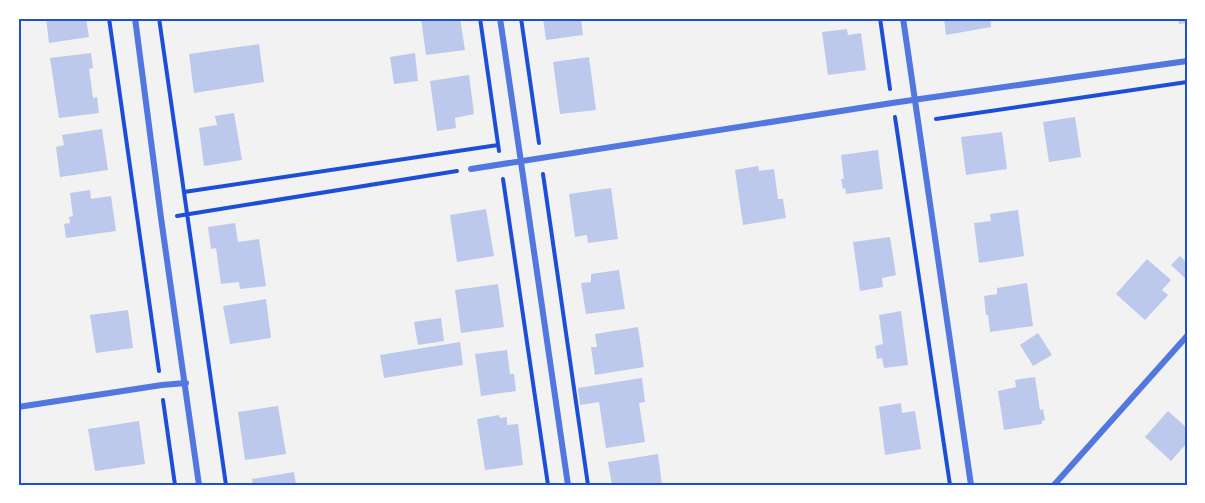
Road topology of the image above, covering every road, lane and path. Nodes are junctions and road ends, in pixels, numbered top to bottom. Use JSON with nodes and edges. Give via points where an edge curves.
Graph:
{"nodes":[{"id":1,"x":109,"y":18,"type":"edge"},
{"id":2,"x":135,"y":18,"type":"edge"},
{"id":3,"x":159,"y":18,"type":"edge"},
{"id":4,"x":480,"y":18,"type":"edge"},
{"id":5,"x":500,"y":18,"type":"edge"},
{"id":6,"x":521,"y":18,"type":"edge"},
{"id":7,"x":880,"y":18,"type":"edge"},
{"id":8,"x":903,"y":18,"type":"edge"},
{"id":9,"x":1187,"y":62,"type":"edge"},
{"id":10,"x":1187,"y":82,"type":"edge"},
{"id":11,"x":915,"y":101,"type":"junction"},
{"id":12,"x":892,"y":103,"type":"junction"},
{"id":13,"x":936,"y":119,"type":"dead end"},
{"id":14,"x":498,"y":145,"type":"junction"},
{"id":15,"x":541,"y":157,"type":"junction"},
{"id":16,"x":521,"y":161,"type":"junction"},
{"id":17,"x":501,"y":164,"type":"junction"},
{"id":18,"x":471,"y":169,"type":"joint"},
{"id":19,"x":184,"y":192,"type":"junction"},
{"id":20,"x":187,"y":214,"type":"junction"},
{"id":21,"x":161,"y":218,"type":"junction"},
{"id":22,"x":1187,"y":336,"type":"edge"},
{"id":23,"x":186,"y":383,"type":"junction"},
{"id":24,"x":162,"y":384,"type":"junction"},
{"id":25,"x":18,"y":407,"type":"edge"},
{"id":26,"x":175,"y":485,"type":"edge"},
{"id":27,"x":199,"y":485,"type":"edge"},
{"id":28,"x":226,"y":485,"type":"edge"},
{"id":29,"x":548,"y":485,"type":"edge"},
{"id":30,"x":568,"y":485,"type":"edge"},
{"id":31,"x":588,"y":485,"type":"edge"},
{"id":32,"x":950,"y":485,"type":"edge"},
{"id":33,"x":971,"y":485,"type":"edge"},
{"id":34,"x":1054,"y":485,"type":"edge"}],
"edges":[{"from":1,"to":24,"type":"path"},
{"from":2,"to":21,"type":"street"},
{"from":3,"to":19,"type":"path"},
{"from":4,"to":14,"type":"path"},
{"from":5,"to":16,"type":"street"},
{"from":6,"to":15,"type":"path"},
{"from":7,"to":12,"type":"path"},
{"from":8,"to":11,"type":"street"},
{"from":9,"to":11,"type":"street"},
{"from":10,"to":13,"type":"path"},
{"from":11,"to":12,"type":"street"},
{"from":11,"to":33,"type":"street"},
{"from":12,"to":15,"type":"street"},
{"from":12,"to":32,"type":"path"},
{"from":14,"to":17,"type":"path"},
{"from":14,"to":19,"type":"path"},
{"from":15,"to":16,"type":"street"},
{"from":15,"to":31,"type":"path"},
{"from":16,"to":17,"type":"street"},
{"from":16,"to":30,"type":"street"},
{"from":17,"to":18,"type":"street"},
{"from":17,"to":29,"type":"path"},
{"from":18,"to":20,"type":"path"},
{"from":19,"to":20,"type":"path"},
{"from":20,"to":21,"type":"path"},
{"from":20,"to":28,"type":"path"},
{"from":21,"to":23,"type":"street"},
{"from":22,"to":34,"type":"street"},
{"from":23,"to":24,"type":"street"},
{"from":23,"to":27,"type":"street"},
{"from":24,"to":25,"type":"street"},
{"from":24,"to":26,"type":"path"}]}
